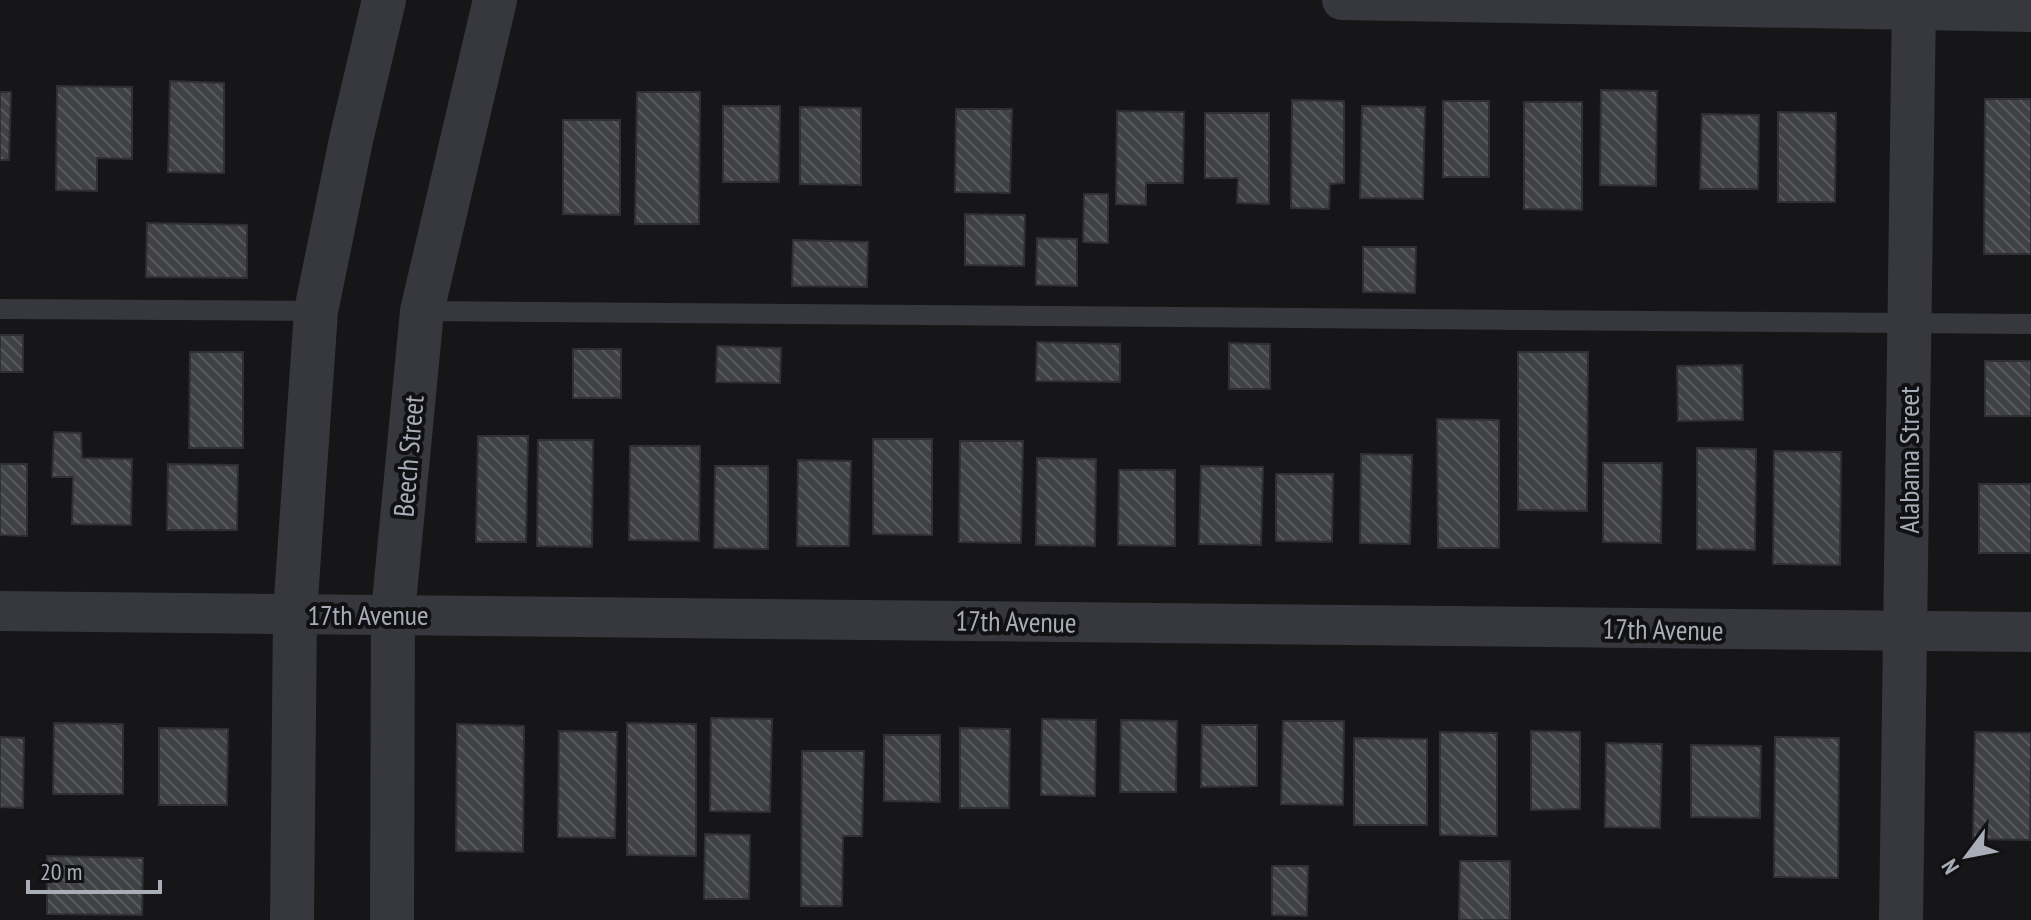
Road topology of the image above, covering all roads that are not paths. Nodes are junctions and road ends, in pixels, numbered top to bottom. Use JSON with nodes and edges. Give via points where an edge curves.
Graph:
{"nodes":[{"id":1,"x":384,"y":0,"type":"edge"},
{"id":2,"x":495,"y":0,"type":"edge"},
{"id":3,"x":1342,"y":0,"type":"edge"},
{"id":4,"x":1914,"y":6,"type":"edge"},
{"id":5,"x":2031,"y":12,"type":"edge"},
{"id":6,"x":0,"y":309,"type":"edge"},
{"id":7,"x":316,"y":311,"type":"junction"},
{"id":8,"x":422,"y":311,"type":"junction"},
{"id":9,"x":1909,"y":324,"type":"junction"},
{"id":10,"x":2031,"y":324,"type":"edge"},
{"id":11,"x":0,"y":611,"type":"edge"},
{"id":12,"x":295,"y":613,"type":"junction"},
{"id":13,"x":393,"y":613,"type":"junction"},
{"id":14,"x":1907,"y":632,"type":"junction"},
{"id":15,"x":2031,"y":632,"type":"edge"},
{"id":16,"x":292,"y":920,"type":"edge"},
{"id":17,"x":392,"y":920,"type":"edge"},
{"id":18,"x":1901,"y":920,"type":"edge"}],
"edges":[{"from":1,"to":7,"type":"street"},
{"from":2,"to":8,"type":"street","name":"Beech Street"},
{"from":3,"to":4,"type":"street"},
{"from":4,"to":5,"type":"street"},
{"from":4,"to":9,"type":"street","name":"Alabama Street"},
{"from":6,"to":7,"type":"lane"},
{"from":7,"to":12,"type":"street"},
{"from":8,"to":9,"type":"lane"},
{"from":8,"to":13,"type":"street","name":"Beech Street"},
{"from":9,"to":10,"type":"lane"},
{"from":9,"to":14,"type":"street","name":"Alabama Street"},
{"from":11,"to":12,"type":"street","name":"17th Avenue"},
{"from":12,"to":13,"type":"street","name":"17th Avenue"},
{"from":12,"to":16,"type":"street"},
{"from":13,"to":14,"type":"street","name":"17th Avenue"},
{"from":13,"to":17,"type":"street","name":"Beech Street"},
{"from":14,"to":15,"type":"street","name":"17th Avenue"},
{"from":14,"to":18,"type":"street","name":"Alabama Street"}]}
